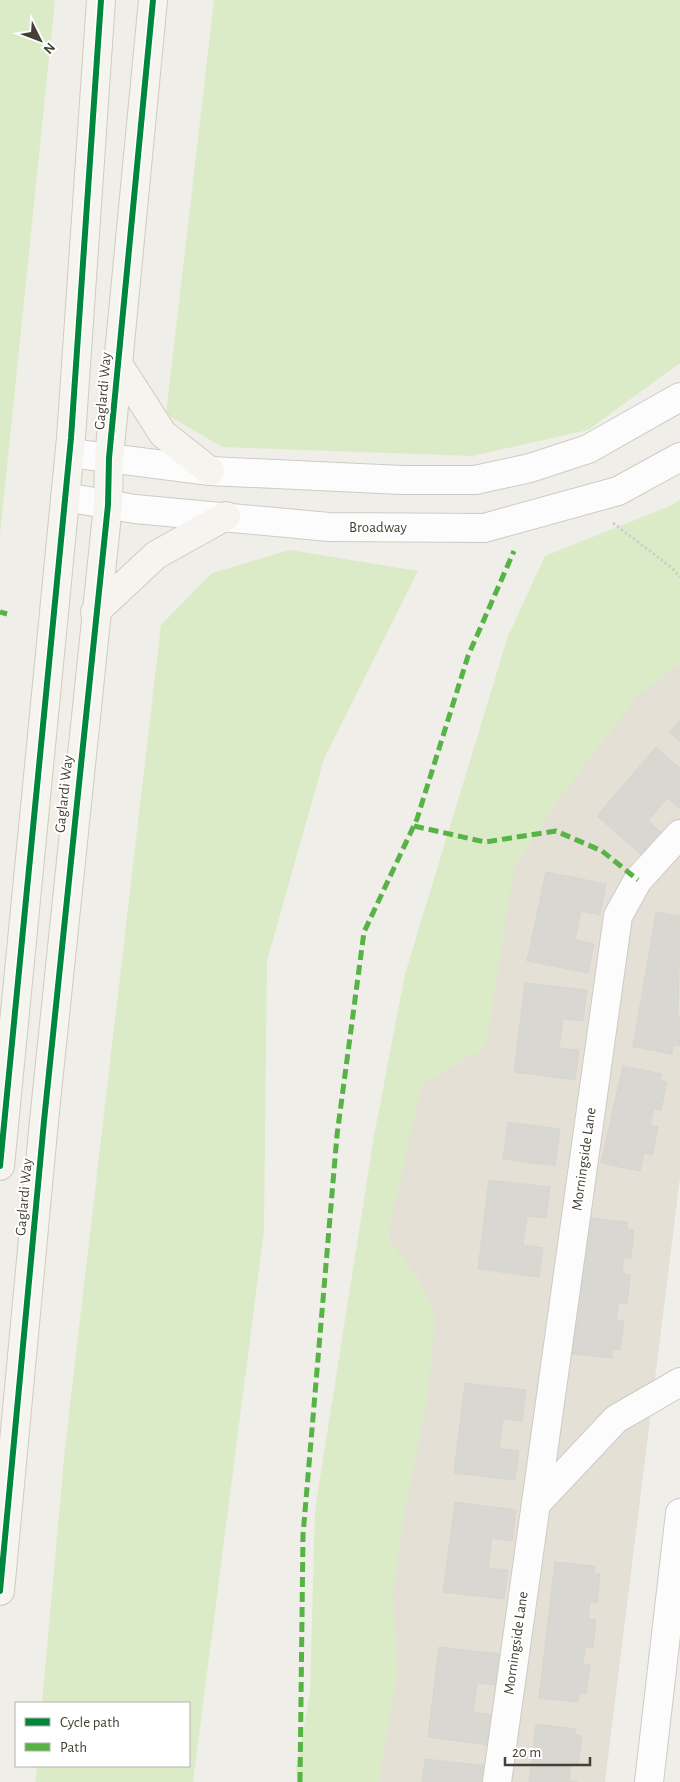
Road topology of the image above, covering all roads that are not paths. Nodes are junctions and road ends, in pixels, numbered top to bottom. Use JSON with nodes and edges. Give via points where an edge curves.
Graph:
{"nodes":[{"id":1,"x":101,"y":0,"type":"edge"},
{"id":2,"x":153,"y":0,"type":"edge"},
{"id":3,"x":118,"y":364,"type":"junction"},
{"id":4,"x":680,"y":397,"type":"edge"},
{"id":5,"x":70,"y":453,"type":"junction"},
{"id":6,"x":680,"y":457,"type":"edge"},
{"id":7,"x":109,"y":458,"type":"junction"},
{"id":8,"x":210,"y":471,"type":"junction"},
{"id":9,"x":65,"y":497,"type":"junction"},
{"id":10,"x":108,"y":505,"type":"junction"},
{"id":11,"x":226,"y":516,"type":"junction"},
{"id":12,"x":95,"y":612,"type":"junction"},
{"id":13,"x":680,"y":834,"type":"edge"},
{"id":14,"x":0,"y":1166,"type":"edge"},
{"id":15,"x":680,"y":1382,"type":"edge"},
{"id":16,"x":536,"y":1504,"type":"junction"},
{"id":17,"x":680,"y":1513,"type":"edge"},
{"id":18,"x":0,"y":1591,"type":"edge"},
{"id":19,"x":497,"y":1782,"type":"edge"},
{"id":20,"x":649,"y":1782,"type":"edge"}],
"edges":[{"from":1,"to":5,"type":"main road","name":"Gaglardi Way"},
{"from":2,"to":3,"type":"main road","name":"Gaglardi Way"},
{"from":3,"to":7,"type":"main road","name":"Gaglardi Way"},
{"from":3,"to":8,"type":"main road","via":[[163,434]]},
{"from":4,"to":8,"type":"street","via":[[588,449],[530,468],[475,480]]},
{"from":5,"to":7,"type":"street"},
{"from":5,"to":9,"type":"main road","name":"Gaglardi Way"},
{"from":6,"to":11,"type":"street","name":"Broadway","via":[[618,490],[484,528],[328,527]]},
{"from":7,"to":8,"type":"street"},
{"from":7,"to":10,"type":"main road","name":"Gaglardi Way"},
{"from":9,"to":10,"type":"street","name":"Broadway"},
{"from":9,"to":14,"type":"main road","name":"Gaglardi Way"},
{"from":10,"to":11,"type":"street","name":"Broadway"},
{"from":10,"to":12,"type":"main road","name":"Gaglardi Way"},
{"from":11,"to":12,"type":"main road","via":[[156,555]]},
{"from":12,"to":18,"type":"main road","name":"Gaglardi Way"},
{"from":13,"to":16,"type":"street","name":"Morningside Lane","via":[[638,880],[618,916]]},
{"from":15,"to":16,"type":"street","via":[[616,1419]]},
{"from":16,"to":19,"type":"street","name":"Morningside Lane"},
{"from":17,"to":20,"type":"street"}]}
